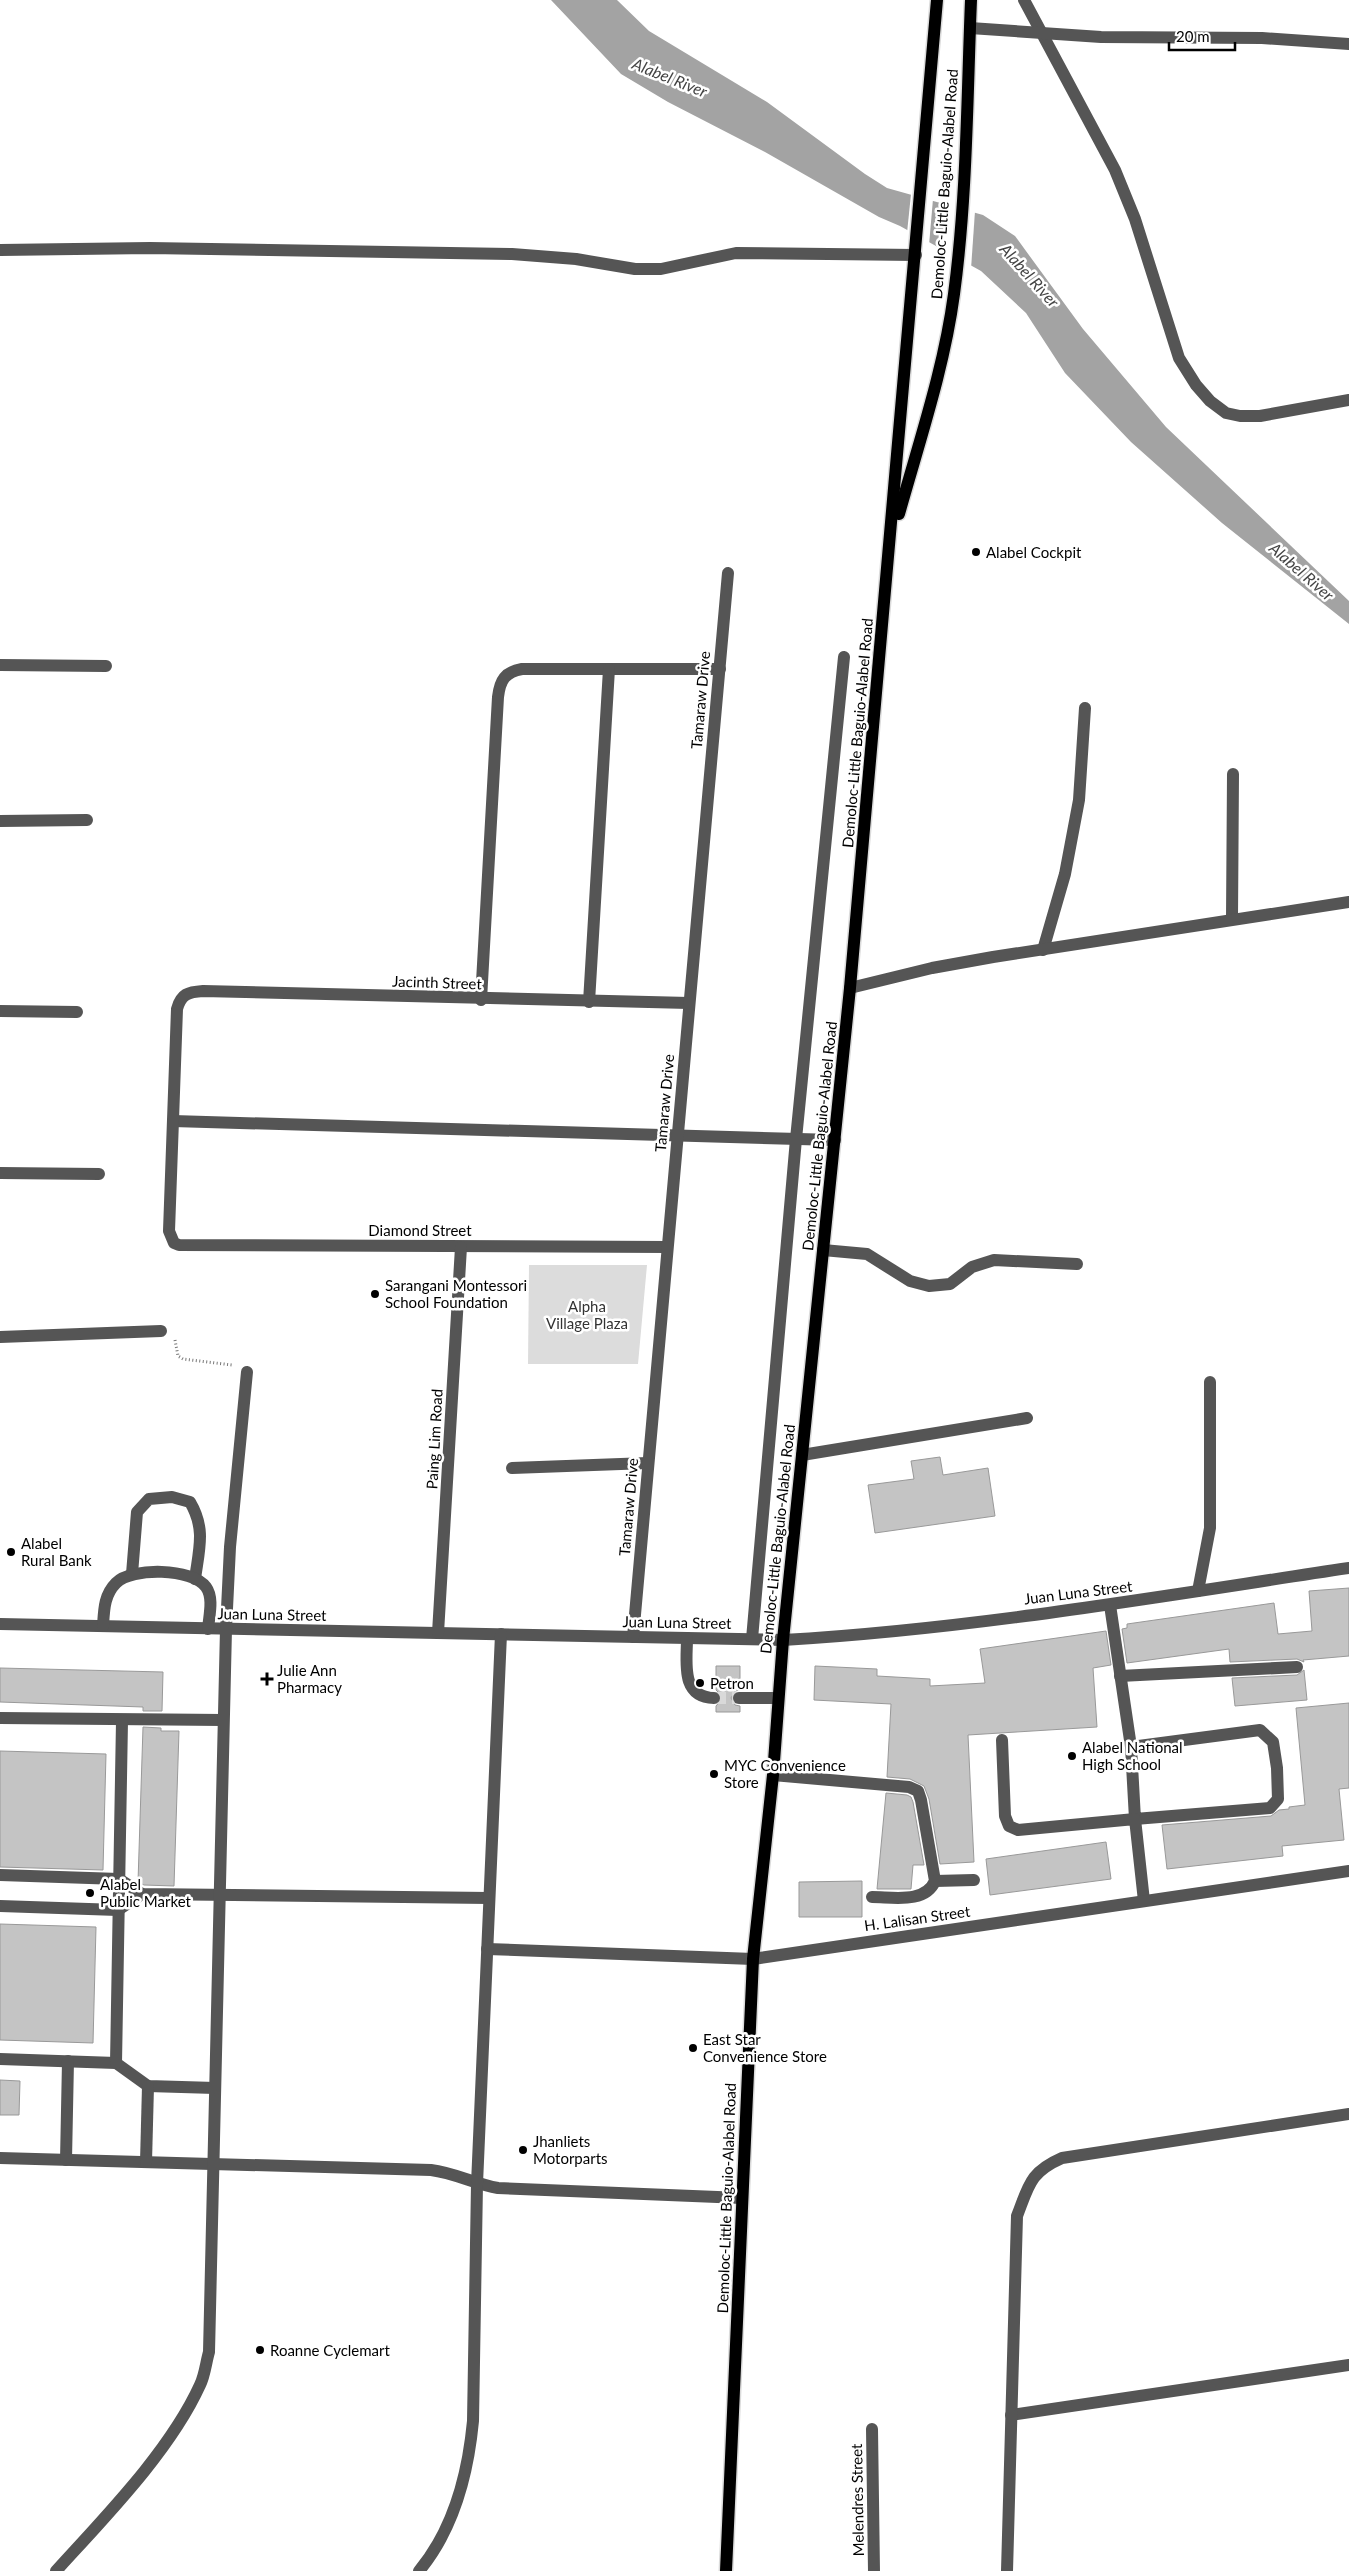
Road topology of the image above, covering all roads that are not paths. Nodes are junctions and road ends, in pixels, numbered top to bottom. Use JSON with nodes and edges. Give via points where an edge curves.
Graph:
{"nodes":[{"id":1,"x":937,"y":0,"type":"edge"},
{"id":2,"x":971,"y":0,"type":"edge"},
{"id":3,"x":1024,"y":0,"type":"edge"},
{"id":4,"x":970,"y":28,"type":"junction"},
{"id":5,"x":1042,"y":34,"type":"junction"},
{"id":6,"x":1349,"y":44,"type":"edge"},
{"id":7,"x":0,"y":250,"type":"edge"},
{"id":8,"x":917,"y":250,"type":"junction"},
{"id":9,"x":1349,"y":400,"type":"edge"},
{"id":10,"x":890,"y":543,"type":"junction"},
{"id":11,"x":728,"y":573,"type":"dead end"},
{"id":12,"x":844,"y":657,"type":"dead end"},
{"id":13,"x":0,"y":665,"type":"edge"},
{"id":14,"x":106,"y":666,"type":"dead end"},
{"id":15,"x":609,"y":669,"type":"junction"},
{"id":16,"x":720,"y":669,"type":"junction"},
{"id":17,"x":1085,"y":708,"type":"dead end"},
{"id":18,"x":1233,"y":774,"type":"dead end"},
{"id":19,"x":87,"y":820,"type":"dead end"},
{"id":20,"x":0,"y":821,"type":"edge"},
{"id":21,"x":1349,"y":902,"type":"edge"},
{"id":22,"x":1232,"y":918,"type":"junction"},
{"id":23,"x":1043,"y":950,"type":"junction"},
{"id":24,"x":850,"y":988,"type":"junction"},
{"id":25,"x":481,"y":1000,"type":"junction"},
{"id":26,"x":589,"y":1002,"type":"junction"},
{"id":27,"x":689,"y":1003,"type":"junction"},
{"id":28,"x":0,"y":1012,"type":"edge"},
{"id":29,"x":78,"y":1012,"type":"dead end"},
{"id":30,"x":173,"y":1121,"type":"junction"},
{"id":31,"x":677,"y":1135,"type":"junction"},
{"id":32,"x":796,"y":1138,"type":"junction"},
{"id":33,"x":835,"y":1140,"type":"junction"},
{"id":34,"x":0,"y":1173,"type":"edge"},
{"id":35,"x":99,"y":1174,"type":"dead end"},
{"id":36,"x":461,"y":1247,"type":"junction"},
{"id":37,"x":667,"y":1247,"type":"junction"},
{"id":38,"x":823,"y":1250,"type":"junction"},
{"id":39,"x":1077,"y":1264,"type":"dead end"},
{"id":40,"x":161,"y":1331,"type":"road end"},
{"id":41,"x":0,"y":1337,"type":"edge"},
{"id":42,"x":247,"y":1372,"type":"road end"},
{"id":43,"x":1210,"y":1382,"type":"dead end"},
{"id":44,"x":1028,"y":1418,"type":"dead end"},
{"id":45,"x":802,"y":1455,"type":"junction"},
{"id":46,"x":648,"y":1463,"type":"junction"},
{"id":47,"x":512,"y":1468,"type":"dead end"},
{"id":48,"x":1349,"y":1568,"type":"edge"},
{"id":49,"x":132,"y":1574,"type":"junction"},
{"id":50,"x":195,"y":1579,"type":"junction"},
{"id":51,"x":1198,"y":1591,"type":"junction"},
{"id":52,"x":210,"y":1605,"type":"junction"},
{"id":53,"x":1110,"y":1605,"type":"junction"},
{"id":54,"x":227,"y":1606,"type":"junction"},
{"id":55,"x":0,"y":1624,"type":"edge"},
{"id":56,"x":103,"y":1626,"type":"junction"},
{"id":57,"x":208,"y":1629,"type":"junction"},
{"id":58,"x":226,"y":1629,"type":"junction"},
{"id":59,"x":438,"y":1633,"type":"junction"},
{"id":60,"x":501,"y":1634,"type":"junction"},
{"id":61,"x":633,"y":1637,"type":"junction"},
{"id":62,"x":688,"y":1638,"type":"junction"},
{"id":63,"x":752,"y":1639,"type":"junction"},
{"id":64,"x":783,"y":1640,"type":"junction"},
{"id":65,"x":1297,"y":1667,"type":"dead end"},
{"id":66,"x":1120,"y":1676,"type":"junction"},
{"id":67,"x":714,"y":1698,"type":"tunnel mouth"},
{"id":68,"x":739,"y":1698,"type":"tunnel mouth"},
{"id":69,"x":778,"y":1698,"type":"junction"},
{"id":70,"x":0,"y":1718,"type":"edge"},
{"id":71,"x":223,"y":1720,"type":"junction"},
{"id":72,"x":122,"y":1721,"type":"junction"},
{"id":73,"x":1002,"y":1740,"type":"dead end"},
{"id":74,"x":1131,"y":1747,"type":"junction"},
{"id":75,"x":773,"y":1775,"type":"junction"},
{"id":76,"x":1135,"y":1819,"type":"junction"},
{"id":77,"x":1349,"y":1871,"type":"edge"},
{"id":78,"x":0,"y":1876,"type":"edge"},
{"id":79,"x":119,"y":1879,"type":"junction"},
{"id":80,"x":974,"y":1880,"type":"dead end"},
{"id":81,"x":935,"y":1881,"type":"junction"},
{"id":82,"x":142,"y":1894,"type":"junction"},
{"id":83,"x":219,"y":1896,"type":"junction"},
{"id":84,"x":872,"y":1897,"type":"dead end"},
{"id":85,"x":489,"y":1898,"type":"junction"},
{"id":86,"x":1144,"y":1901,"type":"junction"},
{"id":87,"x":0,"y":1906,"type":"edge"},
{"id":88,"x":118,"y":1910,"type":"junction"},
{"id":89,"x":487,"y":1950,"type":"junction"},
{"id":90,"x":753,"y":1959,"type":"junction"},
{"id":91,"x":0,"y":2059,"type":"edge"},
{"id":92,"x":68,"y":2061,"type":"junction"},
{"id":93,"x":116,"y":2062,"type":"junction"},
{"id":94,"x":148,"y":2086,"type":"junction"},
{"id":95,"x":215,"y":2088,"type":"junction"},
{"id":96,"x":1349,"y":2114,"type":"edge"},
{"id":97,"x":0,"y":2158,"type":"edge"},
{"id":98,"x":66,"y":2160,"type":"junction"},
{"id":99,"x":146,"y":2162,"type":"junction"},
{"id":100,"x":214,"y":2164,"type":"junction"},
{"id":101,"x":478,"y":2184,"type":"junction"},
{"id":102,"x":742,"y":2198,"type":"junction"},
{"id":103,"x":1349,"y":2365,"type":"edge"},
{"id":104,"x":1011,"y":2415,"type":"junction"},
{"id":105,"x":872,"y":2429,"type":"dead end"},
{"id":106,"x":56,"y":2571,"type":"edge"},
{"id":107,"x":419,"y":2571,"type":"edge"},
{"id":108,"x":726,"y":2571,"type":"edge"},
{"id":109,"x":874,"y":2571,"type":"edge"},
{"id":110,"x":1007,"y":2571,"type":"edge"}],
"edges":[{"from":1,"to":8,"type":"main road","name":"Demoloc-Little Baguio-Alabel Road"},
{"from":2,"to":4,"type":"main road","name":"Demoloc-Little Baguio-Alabel Road"},
{"from":3,"to":5,"type":"street"},
{"from":4,"to":5,"type":"street"},
{"from":4,"to":10,"type":"main road","name":"Demoloc-Little Baguio-Alabel Road","via":[[965,163],[948,329]]},
{"from":5,"to":6,"type":"street","via":[[1262,38]]},
{"from":5,"to":9,"type":"street","via":[[1115,170],[1135,219],[1179,358],[1196,385],[1226,413],[1240,416],[1260,416]]},
{"from":7,"to":8,"type":"street","via":[[150,248],[512,254],[576,259],[635,269],[661,269],[736,252]]},
{"from":8,"to":10,"type":"main road","name":"Demoloc-Little Baguio-Alabel Road"},
{"from":10,"to":24,"type":"main road","name":"Demoloc-Little Baguio-Alabel Road"},
{"from":11,"to":16,"type":"street","name":"Tamaraw Drive"},
{"from":12,"to":32,"type":"street"},
{"from":13,"to":14,"type":"street"},
{"from":15,"to":16,"type":"street"},
{"from":15,"to":25,"type":"street","via":[[522,669],[505,675],[500,684]]},
{"from":15,"to":26,"type":"street"},
{"from":16,"to":27,"type":"street","name":"Tamaraw Drive"},
{"from":17,"to":23,"type":"street","via":[[1079,800],[1065,874]]},
{"from":18,"to":22,"type":"street"},
{"from":19,"to":20,"type":"street"},
{"from":21,"to":22,"type":"street"},
{"from":22,"to":23,"type":"street"},
{"from":23,"to":24,"type":"street","via":[[932,968]]},
{"from":24,"to":33,"type":"main road","name":"Demoloc-Little Baguio-Alabel Road"},
{"from":25,"to":26,"type":"street","name":"Jacinth Street"},
{"from":25,"to":30,"type":"street","name":"Jacinth Street","via":[[203,991],[184,994],[177,1009]]},
{"from":26,"to":27,"type":"street","name":"Jacinth Street"},
{"from":27,"to":31,"type":"street","name":"Tamaraw Drive"},
{"from":28,"to":29,"type":"street"},
{"from":30,"to":31,"type":"street"},
{"from":30,"to":36,"type":"street","name":"Diamond Street","via":[[169,1231],[174,1242],[185,1246]]},
{"from":31,"to":32,"type":"street"},
{"from":31,"to":37,"type":"street","name":"Tamaraw Drive"},
{"from":32,"to":33,"type":"street"},
{"from":32,"to":63,"type":"street"},
{"from":33,"to":38,"type":"main road","name":"Demoloc-Little Baguio-Alabel Road"},
{"from":34,"to":35,"type":"street"},
{"from":36,"to":37,"type":"street","name":"Diamond Street"},
{"from":36,"to":59,"type":"street","name":"Paing Lim Road"},
{"from":37,"to":46,"type":"street","name":"Tamaraw Drive"},
{"from":38,"to":39,"type":"street","via":[[867,1254],[910,1281],[929,1286],[950,1284],[972,1267],[994,1260]]},
{"from":38,"to":45,"type":"main road","name":"Demoloc-Little Baguio-Alabel Road"},
{"from":40,"to":41,"type":"street"},
{"from":42,"to":54,"type":"street"},
{"from":43,"to":51,"type":"street","via":[[1210,1528]]},
{"from":44,"to":45,"type":"street"},
{"from":45,"to":64,"type":"main road","name":"Demoloc-Little Baguio-Alabel Road"},
{"from":46,"to":47,"type":"street"},
{"from":46,"to":61,"type":"street","name":"Tamaraw Drive"},
{"from":48,"to":51,"type":"street","name":"Juan Luna Street"},
{"from":49,"to":50,"type":"street","via":[[180,1573]]},
{"from":49,"to":50,"type":"street","via":[[137,1512],[149,1499],[172,1497],[190,1502],[199,1516],[201,1533]]},
{"from":49,"to":56,"type":"street","via":[[116,1583],[105,1600]]},
{"from":50,"to":52,"type":"street","via":[[206,1588]]},
{"from":51,"to":53,"type":"street","name":"Juan Luna Street"},
{"from":52,"to":54,"type":"street"},
{"from":52,"to":57,"type":"street"},
{"from":53,"to":64,"type":"street","name":"Juan Luna Street","via":[[889,1632]]},
{"from":53,"to":66,"type":"street"},
{"from":54,"to":58,"type":"street"},
{"from":55,"to":56,"type":"street","name":"Juan Luna Street"},
{"from":56,"to":57,"type":"street","name":"Juan Luna Street"},
{"from":57,"to":58,"type":"street","name":"Juan Luna Street"},
{"from":58,"to":59,"type":"street","name":"Juan Luna Street"},
{"from":58,"to":71,"type":"street"},
{"from":59,"to":60,"type":"street","name":"Juan Luna Street"},
{"from":60,"to":61,"type":"street","name":"Juan Luna Street"},
{"from":60,"to":85,"type":"street"},
{"from":61,"to":62,"type":"street","name":"Juan Luna Street"},
{"from":62,"to":63,"type":"street","name":"Juan Luna Street"},
{"from":62,"to":67,"type":"street","via":[[688,1678],[694,1691],[704,1698]]},
{"from":63,"to":64,"type":"street","name":"Juan Luna Street"},
{"from":64,"to":69,"type":"main road","name":"Demoloc-Little Baguio-Alabel Road"},
{"from":65,"to":66,"type":"street"},
{"from":66,"to":74,"type":"street"},
{"from":68,"to":69,"type":"street"},
{"from":69,"to":75,"type":"main road","name":"Demoloc-Little Baguio-Alabel Road"},
{"from":70,"to":72,"type":"street"},
{"from":71,"to":72,"type":"street"},
{"from":71,"to":83,"type":"street"},
{"from":72,"to":79,"type":"street"},
{"from":73,"to":76,"type":"street","via":[[1005,1816],[1010,1826],[1018,1830]]},
{"from":74,"to":76,"type":"street"},
{"from":74,"to":76,"type":"street","via":[[1260,1730],[1273,1742],[1277,1768],[1278,1799],[1270,1808]]},
{"from":75,"to":81,"type":"street","via":[[918,1790]]},
{"from":75,"to":90,"type":"main road","name":"Demoloc-Little Baguio-Alabel Road"},
{"from":76,"to":86,"type":"street"},
{"from":77,"to":86,"type":"street","name":"H. Lalisan Street"},
{"from":78,"to":79,"type":"street"},
{"from":79,"to":82,"type":"street"},
{"from":79,"to":88,"type":"street"},
{"from":80,"to":81,"type":"street"},
{"from":81,"to":84,"type":"street","via":[[931,1891],[922,1896]]},
{"from":82,"to":83,"type":"street"},
{"from":82,"to":88,"type":"street"},
{"from":83,"to":85,"type":"street"},
{"from":83,"to":95,"type":"street"},
{"from":85,"to":89,"type":"street"},
{"from":86,"to":90,"type":"street","name":"H. Lalisan Street"},
{"from":87,"to":88,"type":"street"},
{"from":88,"to":93,"type":"street"},
{"from":89,"to":90,"type":"street","name":"H. Lalisan Street"},
{"from":89,"to":101,"type":"street"},
{"from":90,"to":102,"type":"main road","name":"Demoloc-Little Baguio-Alabel Road"},
{"from":91,"to":92,"type":"street"},
{"from":92,"to":93,"type":"street"},
{"from":92,"to":98,"type":"street"},
{"from":93,"to":94,"type":"street"},
{"from":94,"to":95,"type":"street"},
{"from":94,"to":99,"type":"street"},
{"from":95,"to":100,"type":"street"},
{"from":96,"to":104,"type":"street","via":[[1062,2158],[1038,2172],[1029,2185],[1017,2216]]},
{"from":97,"to":98,"type":"street"},
{"from":98,"to":99,"type":"street"},
{"from":99,"to":100,"type":"street"},
{"from":100,"to":101,"type":"street","via":[[431,2170],[454,2173]]},
{"from":100,"to":106,"type":"street","via":[[212,2321],[201,2383],[186,2412],[160,2449]]},
{"from":101,"to":102,"type":"street","via":[[512,2189]]},
{"from":101,"to":107,"type":"street","via":[[470,2454],[452,2515]]},
{"from":102,"to":108,"type":"main road","name":"Demoloc-Little Baguio-Alabel Road"},
{"from":103,"to":104,"type":"street"},
{"from":104,"to":110,"type":"street"},
{"from":105,"to":109,"type":"street","name":"Melendres Street"}]}
